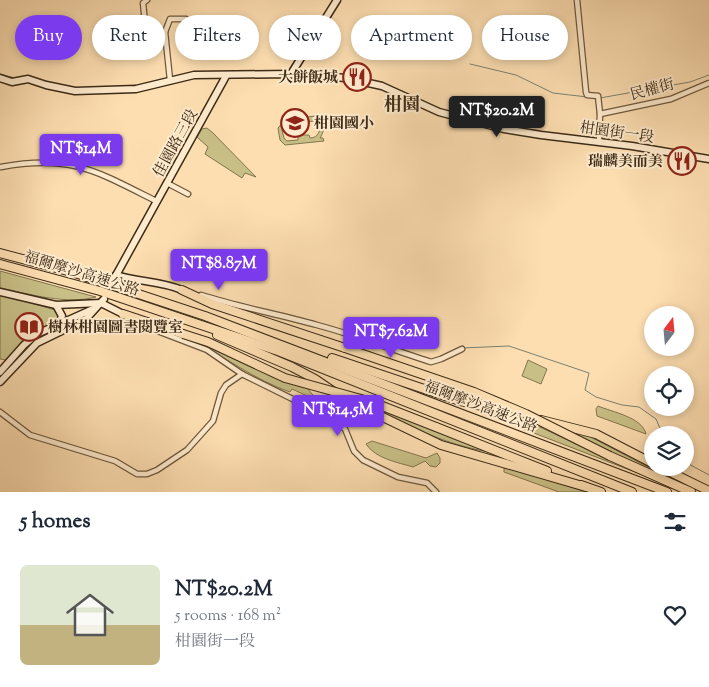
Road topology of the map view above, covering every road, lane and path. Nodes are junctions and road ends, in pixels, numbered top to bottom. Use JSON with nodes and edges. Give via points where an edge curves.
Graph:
{"nodes":[{"id":1,"x":146,"y":0,"type":"edge"},
{"id":2,"x":338,"y":0,"type":"edge"},
{"id":3,"x":577,"y":0,"type":"edge"},
{"id":4,"x":144,"y":15,"type":"edge"},
{"id":5,"x":175,"y":19,"type":"edge"},
{"id":6,"x":165,"y":32,"type":"joint"},
{"id":7,"x":291,"y":74,"type":"junction"},
{"id":8,"x":226,"y":76,"type":"junction"},
{"id":9,"x":0,"y":78,"type":"edge"},
{"id":10,"x":170,"y":80,"type":"junction"},
{"id":11,"x":709,"y":83,"type":"edge"},
{"id":12,"x":600,"y":114,"type":"junction"},
{"id":13,"x":599,"y":141,"type":"junction"},
{"id":14,"x":709,"y":159,"type":"edge"},
{"id":15,"x":1,"y":167,"type":"edge"},
{"id":16,"x":167,"y":183,"type":"junction"},
{"id":17,"x":188,"y":194,"type":"dead end"},
{"id":18,"x":156,"y":201,"type":"junction"},
{"id":19,"x":0,"y":253,"type":"edge"},
{"id":20,"x":0,"y":264,"type":"edge"},
{"id":21,"x":182,"y":290,"type":"junction"},
{"id":22,"x":0,"y":292,"type":"edge"},
{"id":23,"x":100,"y":303,"type":"junction"},
{"id":24,"x":56,"y":305,"type":"junction"},
{"id":25,"x":158,"y":311,"type":"junction"},
{"id":26,"x":123,"y":314,"type":"junction"},
{"id":27,"x":205,"y":316,"type":"junction"},
{"id":28,"x":59,"y":324,"type":"junction"},
{"id":29,"x":462,"y":349,"type":"dead end"},
{"id":30,"x":0,"y":362,"type":"edge"},
{"id":31,"x":7,"y":364,"type":"junction"},
{"id":32,"x":0,"y":372,"type":"edge"},
{"id":33,"x":242,"y":374,"type":"junction"},
{"id":34,"x":0,"y":382,"type":"edge"},
{"id":35,"x":0,"y":412,"type":"edge"},
{"id":36,"x":644,"y":459,"type":"edge"},
{"id":37,"x":678,"y":476,"type":"edge"},
{"id":38,"x":586,"y":487,"type":"junction"},
{"id":39,"x":709,"y":491,"type":"edge"},
{"id":40,"x":436,"y":492,"type":"edge"},
{"id":41,"x":600,"y":492,"type":"edge"},
{"id":42,"x":632,"y":492,"type":"edge"},
{"id":43,"x":667,"y":492,"type":"edge"},
{"id":44,"x":691,"y":492,"type":"edge"}],
"edges":[{"from":1,"to":4,"type":"street","via":[[143,3]]},
{"from":2,"to":7,"type":"street"},
{"from":3,"to":12,"type":"street","via":[[586,92],[598,96]]},
{"from":5,"to":6,"type":"street","via":[[170,19]]},
{"from":6,"to":10,"type":"street"},
{"from":7,"to":8,"type":"street"},
{"from":7,"to":13,"type":"street","name":"柑園街一段","via":[[378,84],[440,112],[504,129]]},
{"from":8,"to":10,"type":"street","via":[[194,75]]},
{"from":8,"to":16,"type":"street","name":"佳園路三段"},
{"from":9,"to":10,"type":"street","via":[[12,82],[28,78],[75,91],[136,89]]},
{"from":11,"to":12,"type":"street","name":"民權街","via":[[671,99]]},
{"from":12,"to":13,"type":"street"},
{"from":13,"to":14,"type":"street","name":"柑園街一段"},
{"from":15,"to":18,"type":"street","via":[[37,162],[77,165]]},
{"from":16,"to":17,"type":"street"},
{"from":16,"to":18,"type":"street","name":"佳園路三段"},
{"from":18,"to":21,"type":"street","name":"佳園路三段","via":[[115,277],[168,284]]},
{"from":19,"to":27,"type":"highway","name":"福爾摩沙高速公路","via":[[75,273]]},
{"from":20,"to":25,"type":"highway","name":"福爾摩沙高速公路","via":[[100,291]]},
{"from":21,"to":29,"type":"street","via":[[240,308],[318,325],[431,362]]},
{"from":21,"to":44,"type":"highway","bridge":true,"via":[[212,304],[474,392]]},
{"from":22,"to":24,"type":"street"},
{"from":23,"to":24,"type":"street"},
{"from":23,"to":26,"type":"street"},
{"from":23,"to":28,"type":"street"},
{"from":23,"to":34,"type":"street","via":[[86,319],[37,342]]},
{"from":24,"to":28,"type":"street","via":[[62,316]]},
{"from":25,"to":38,"type":"highway","via":[[292,367],[343,398],[440,446]]},
{"from":25,"to":42,"type":"highway","name":"福爾摩沙高速公路","via":[[278,352]]},
{"from":26,"to":33,"type":"street","via":[[134,322],[202,348]]},
{"from":26,"to":38,"type":"highway","bridge":true,"via":[[208,342],[284,378],[372,402]]},
{"from":27,"to":36,"type":"highway","via":[[460,401],[596,434]]},
{"from":27,"to":43,"type":"highway","name":"福爾摩沙高速公路"},
{"from":28,"to":31,"type":"street","via":[[37,334]]},
{"from":30,"to":31,"type":"street"},
{"from":31,"to":32,"type":"street"},
{"from":33,"to":35,"type":"street","via":[[226,386],[213,420],[187,450],[147,474],[136,474],[115,461],[30,435]]},
{"from":33,"to":40,"type":"street","via":[[340,424],[357,456],[369,464],[398,477],[427,483]]},
{"from":37,"to":39,"type":"highway"},
{"from":38,"to":41,"type":"highway"}]}
